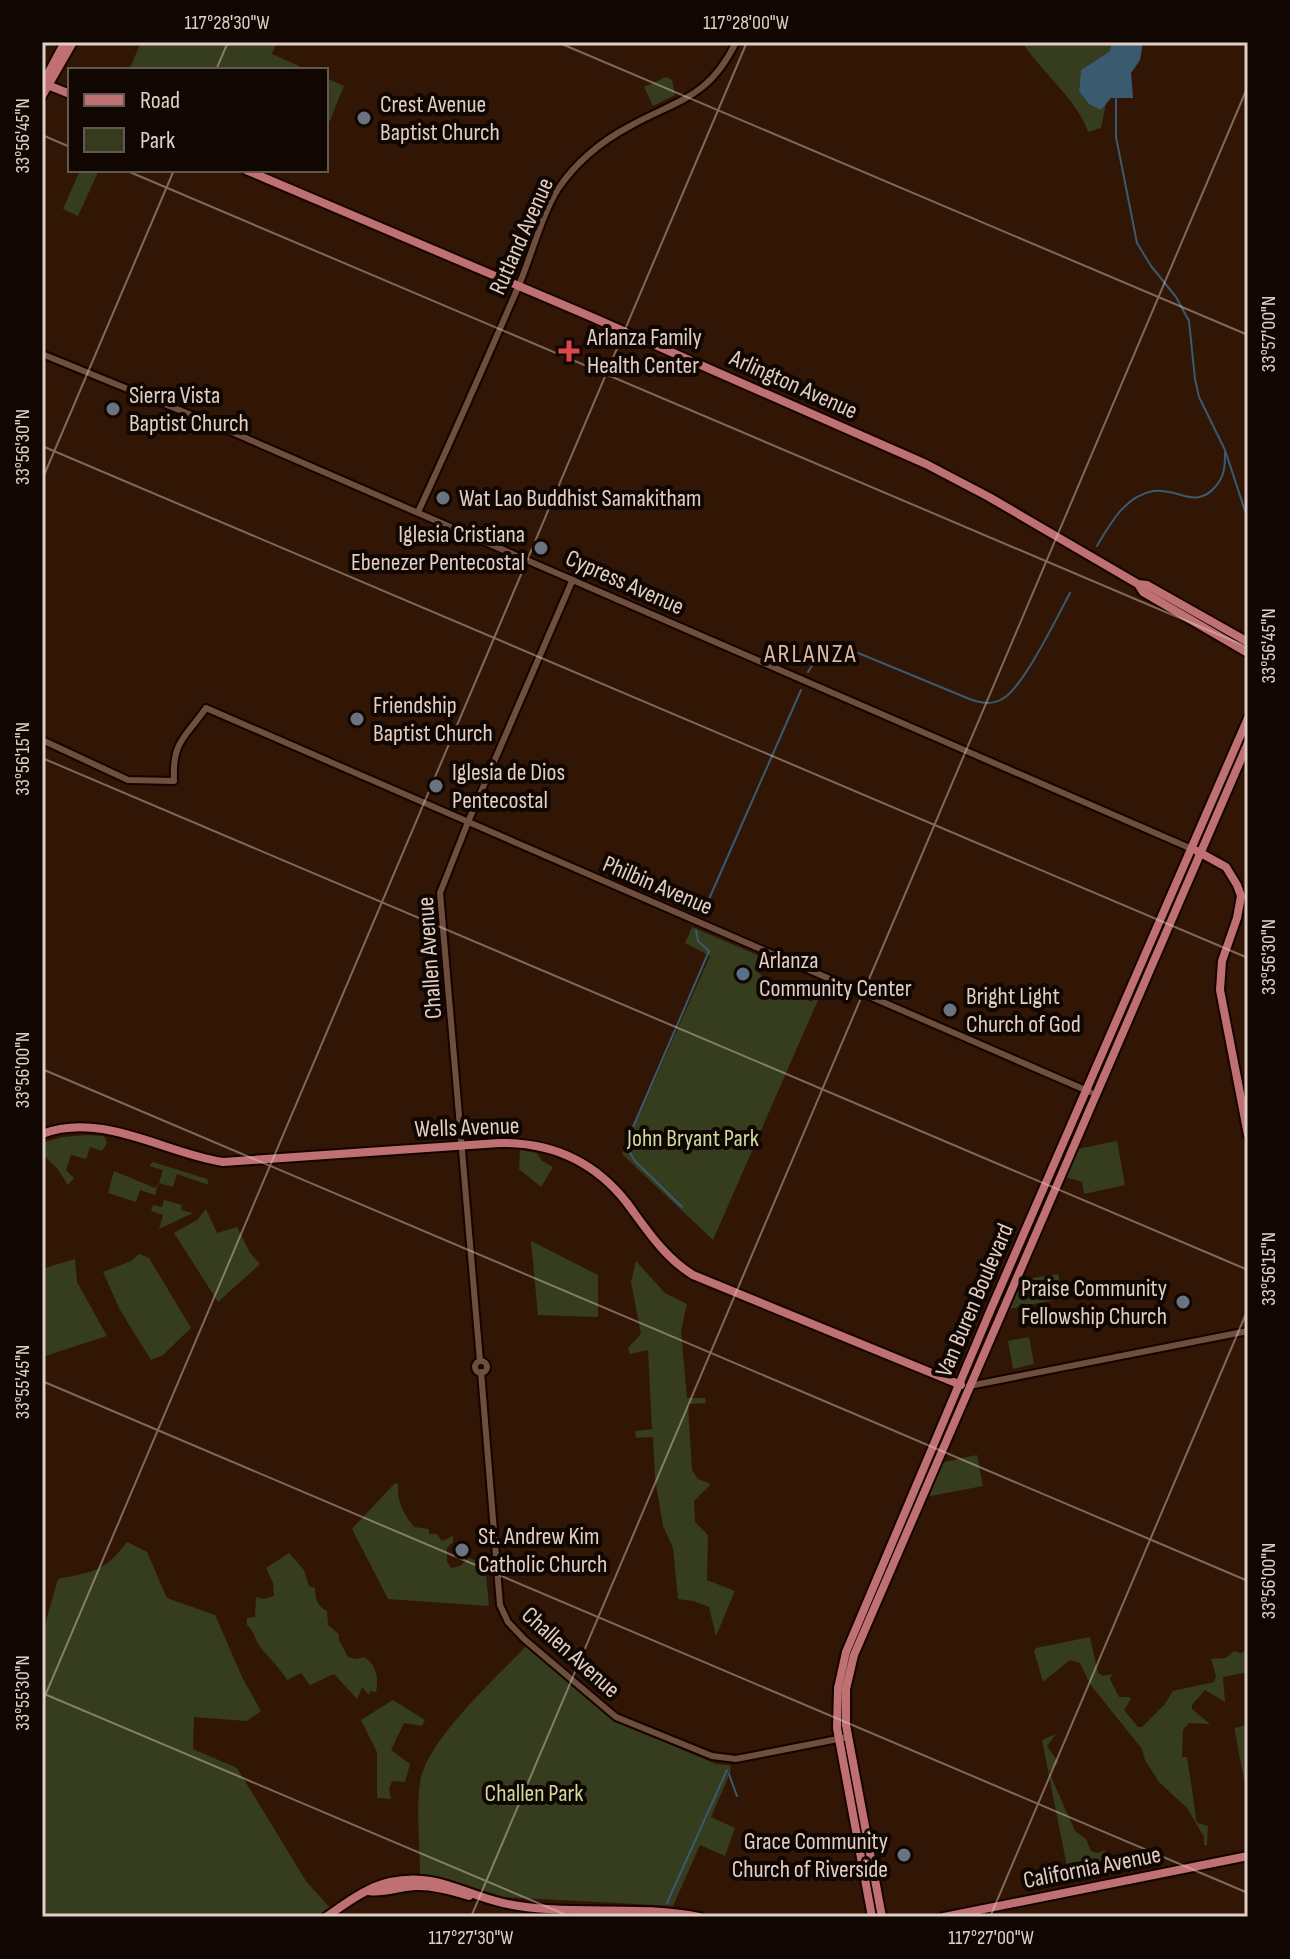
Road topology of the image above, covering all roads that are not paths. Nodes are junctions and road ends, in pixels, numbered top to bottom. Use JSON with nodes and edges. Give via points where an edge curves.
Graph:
{"nodes":[{"id":1,"x":65,"y":42,"type":"edge"},
{"id":2,"x":73,"y":42,"type":"edge"},
{"id":3,"x":736,"y":42,"type":"edge"},
{"id":4,"x":44,"y":84,"type":"edge"},
{"id":5,"x":68,"y":93,"type":"edge"},
{"id":6,"x":42,"y":96,"type":"edge"},
{"id":7,"x":251,"y":172,"type":"edge"},
{"id":8,"x":518,"y":286,"type":"junction"},
{"id":9,"x":42,"y":354,"type":"edge"},
{"id":10,"x":418,"y":512,"type":"junction"},
{"id":11,"x":573,"y":579,"type":"junction"},
{"id":12,"x":1138,"y":584,"type":"junction"},
{"id":13,"x":1162,"y":603,"type":"junction"},
{"id":14,"x":1187,"y":609,"type":"junction"},
{"id":15,"x":1248,"y":642,"type":"edge"},
{"id":16,"x":1248,"y":653,"type":"edge"},
{"id":17,"x":1248,"y":718,"type":"edge"},
{"id":18,"x":1248,"y":731,"type":"edge"},
{"id":19,"x":42,"y":740,"type":"edge"},
{"id":20,"x":1245,"y":741,"type":"edge"},
{"id":21,"x":468,"y":822,"type":"junction"},
{"id":22,"x":1192,"y":849,"type":"junction"},
{"id":23,"x":1201,"y":853,"type":"junction"},
{"id":24,"x":1141,"y":966,"type":"junction"},
{"id":25,"x":1150,"y":971,"type":"junction"},
{"id":26,"x":1086,"y":1090,"type":"junction"},
{"id":27,"x":1096,"y":1094,"type":"junction"},
{"id":28,"x":44,"y":1133,"type":"edge"},
{"id":29,"x":1248,"y":1135,"type":"edge"},
{"id":30,"x":462,"y":1145,"type":"junction"},
{"id":31,"x":998,"y":1293,"type":"junction"},
{"id":32,"x":1248,"y":1331,"type":"edge"},
{"id":33,"x":985,"y":1349,"type":"junction"},
{"id":34,"x":958,"y":1385,"type":"junction"},
{"id":35,"x":969,"y":1386,"type":"junction"},
{"id":36,"x":859,"y":1618,"type":"junction"},
{"id":37,"x":856,"y":1650,"type":"junction"},
{"id":38,"x":839,"y":1683,"type":"junction"},
{"id":39,"x":845,"y":1713,"type":"junction"},
{"id":40,"x":843,"y":1738,"type":"junction"},
{"id":41,"x":1248,"y":1856,"type":"edge"},
{"id":42,"x":326,"y":1917,"type":"edge"},
{"id":43,"x":699,"y":1917,"type":"edge"},
{"id":44,"x":872,"y":1917,"type":"edge"},
{"id":45,"x":882,"y":1917,"type":"edge"},
{"id":46,"x":944,"y":1917,"type":"edge"}],
"edges":[{"from":1,"to":4,"type":"main road"},
{"from":2,"to":4,"type":"main road"},
{"from":3,"to":8,"type":"street","name":"Rutland Avenue","via":[[707,85],[682,103],[630,126],[577,165],[556,191]]},
{"from":4,"to":5,"type":"main road"},
{"from":4,"to":6,"type":"main road"},
{"from":7,"to":8,"type":"main road","name":"Arlington Avenue"},
{"from":8,"to":10,"type":"street","name":"Rutland Avenue"},
{"from":8,"to":12,"type":"main road","name":"Arlington Avenue","via":[[926,464]]},
{"from":9,"to":10,"type":"street","name":"Cypress Avenue"},
{"from":10,"to":11,"type":"street","name":"Cypress Avenue"},
{"from":11,"to":21,"type":"street","name":"Challen Avenue"},
{"from":11,"to":22,"type":"street","name":"Cypress Avenue"},
{"from":12,"to":13,"type":"main road","name":"Arlington Avenue"},
{"from":12,"to":14,"type":"main road","name":"Arlington Avenue"},
{"from":13,"to":14,"type":"main road","via":[[1165,599]]},
{"from":13,"to":16,"type":"main road","name":"Arlington Avenue"},
{"from":14,"to":15,"type":"main road","name":"Arlington Avenue"},
{"from":17,"to":20,"type":"main road","name":"Van Buren Boulevard"},
{"from":18,"to":20,"type":"main road"},
{"from":19,"to":21,"type":"street","name":"Philbin Avenue","via":[[128,780],[174,781],[176,749],[206,708]]},
{"from":20,"to":22,"type":"main road","name":"Van Buren Boulevard"},
{"from":20,"to":23,"type":"main road","name":"Van Buren Boulevard"},
{"from":21,"to":26,"type":"street","name":"Philbin Avenue"},
{"from":21,"to":30,"type":"street","name":"Challen Avenue","via":[[440,893]]},
{"from":22,"to":23,"type":"main road"},
{"from":22,"to":24,"type":"main road","name":"Van Buren Boulevard"},
{"from":23,"to":25,"type":"main road","name":"Van Buren Boulevard"},
{"from":23,"to":29,"type":"main road","via":[[1226,867],[1241,896],[1223,954],[1220,985]]},
{"from":24,"to":25,"type":"main road"},
{"from":24,"to":26,"type":"main road","name":"Van Buren Boulevard"},
{"from":25,"to":27,"type":"main road","name":"Van Buren Boulevard"},
{"from":26,"to":27,"type":"street","name":"Philbin Avenue"},
{"from":26,"to":31,"type":"main road","name":"Van Buren Boulevard"},
{"from":27,"to":33,"type":"main road","name":"Van Buren Boulevard"},
{"from":28,"to":30,"type":"main road","name":"Wells Avenue","via":[[111,1130],[223,1162]]},
{"from":30,"to":34,"type":"main road","name":"Wells Avenue","via":[[514,1142],[570,1156],[609,1182],[668,1255],[693,1275]]},
{"from":30,"to":40,"type":"street","name":"Challen Avenue","via":[[480,1361],[475,1367],[481,1372],[500,1605],[508,1622],[616,1717],[712,1756],[736,1759]]},
{"from":31,"to":33,"type":"main road"},
{"from":31,"to":34,"type":"main road","name":"Van Buren Boulevard"},
{"from":32,"to":35,"type":"street"},
{"from":33,"to":35,"type":"main road","name":"Van Buren Boulevard"},
{"from":34,"to":35,"type":"main road","name":"Wells Avenue"},
{"from":34,"to":36,"type":"main road","name":"Van Buren Boulevard"},
{"from":35,"to":37,"type":"main road","name":"Van Buren Boulevard"},
{"from":36,"to":37,"type":"main road"},
{"from":36,"to":38,"type":"main road","name":"Van Buren Boulevard"},
{"from":37,"to":39,"type":"main road","name":"Van Buren Boulevard"},
{"from":38,"to":39,"type":"main road"},
{"from":38,"to":40,"type":"main road","name":"Van Buren Boulevard","via":[[836,1716]]},
{"from":39,"to":40,"type":"main road","name":"Van Buren Boulevard"},
{"from":40,"to":44,"type":"main road","name":"Van Buren Boulevard"},
{"from":40,"to":45,"type":"main road","name":"Van Buren Boulevard"},
{"from":41,"to":46,"type":"main road","name":"California Avenue"},
{"from":42,"to":43,"type":"main road","via":[[368,1891],[418,1885],[517,1906]]}]}
